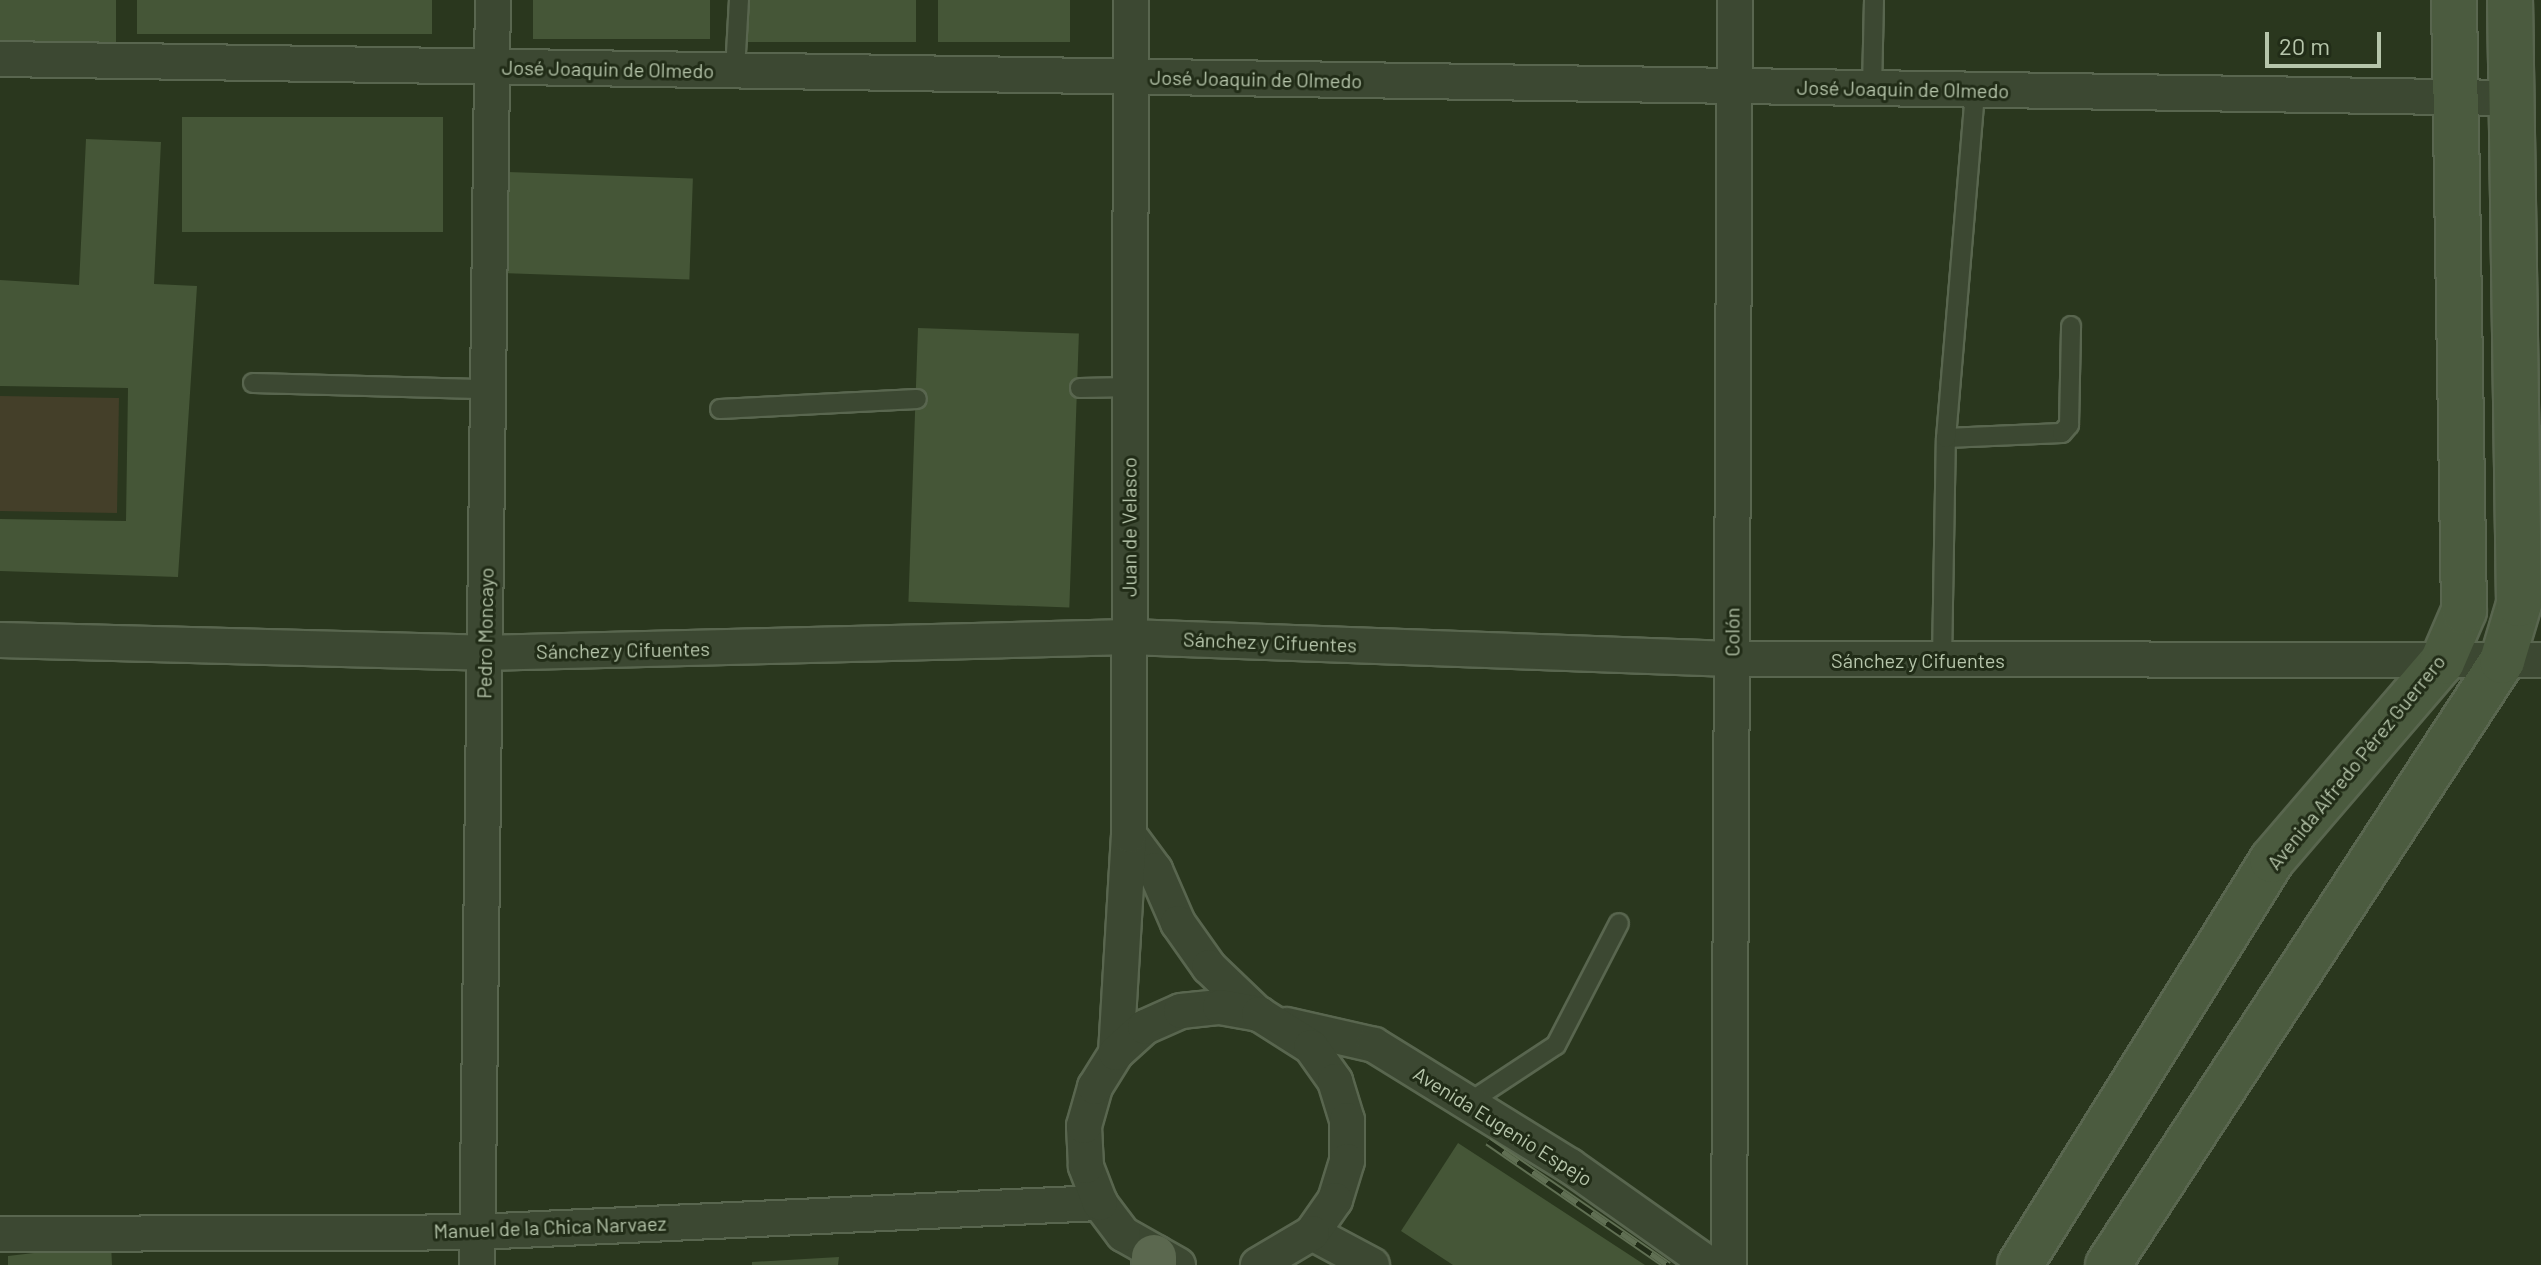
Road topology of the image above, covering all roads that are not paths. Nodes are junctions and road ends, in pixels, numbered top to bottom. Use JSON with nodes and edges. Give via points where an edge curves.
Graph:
{"nodes":[{"id":1,"x":493,"y":0,"type":"edge"},
{"id":2,"x":739,"y":0,"type":"edge"},
{"id":3,"x":1131,"y":0,"type":"edge"},
{"id":4,"x":1735,"y":0,"type":"edge"},
{"id":5,"x":1874,"y":0,"type":"edge"},
{"id":6,"x":2454,"y":0,"type":"edge"},
{"id":7,"x":2510,"y":0,"type":"edge"},
{"id":8,"x":0,"y":59,"type":"edge"},
{"id":9,"x":493,"y":67,"type":"junction"},
{"id":10,"x":735,"y":71,"type":"junction"},
{"id":11,"x":1131,"y":77,"type":"junction"},
{"id":12,"x":1734,"y":86,"type":"junction"},
{"id":13,"x":1872,"y":88,"type":"junction"},
{"id":14,"x":1975,"y":90,"type":"junction"},
{"id":15,"x":2455,"y":98,"type":"junction"},
{"id":16,"x":2511,"y":98,"type":"junction"},
{"id":17,"x":2071,"y":326,"type":"dead end"},
{"id":18,"x":253,"y":383,"type":"dead end"},
{"id":19,"x":1130,"y":387,"type":"junction"},
{"id":20,"x":1080,"y":388,"type":"dead end"},
{"id":21,"x":488,"y":389,"type":"junction"},
{"id":22,"x":917,"y":399,"type":"dead end"},
{"id":23,"x":720,"y":409,"type":"dead end"},
{"id":24,"x":1946,"y":438,"type":"junction"},
{"id":25,"x":1129,"y":637,"type":"junction"},
{"id":26,"x":0,"y":640,"type":"edge"},
{"id":27,"x":485,"y":653,"type":"junction"},
{"id":28,"x":1732,"y":659,"type":"junction"},
{"id":29,"x":1942,"y":660,"type":"junction"},
{"id":30,"x":2522,"y":660,"type":"edge"},
{"id":31,"x":2442,"y":662,"type":"junction"},
{"id":32,"x":1129,"y":835,"type":"junction"},
{"id":33,"x":1619,"y":923,"type":"dead end"},
{"id":34,"x":1269,"y":1018,"type":"junction"},
{"id":35,"x":1116,"y":1053,"type":"junction"},
{"id":36,"x":1468,"y":1103,"type":"junction"},
{"id":37,"x":1100,"y":1203,"type":"junction"},
{"id":38,"x":1312,"y":1233,"type":"junction"},
{"id":39,"x":0,"y":1234,"type":"edge"},
{"id":40,"x":477,"y":1248,"type":"edge"},
{"id":41,"x":1162,"y":1262,"type":"edge"},
{"id":42,"x":1258,"y":1265,"type":"edge"},
{"id":43,"x":1372,"y":1265,"type":"edge"},
{"id":44,"x":1710,"y":1265,"type":"edge"},
{"id":45,"x":1729,"y":1265,"type":"edge"},
{"id":46,"x":2020,"y":1265,"type":"edge"},
{"id":47,"x":2108,"y":1265,"type":"edge"}],
"edges":[{"from":1,"to":9,"type":"street","name":"Pedro Moncayo"},
{"from":2,"to":10,"type":"lane"},
{"from":3,"to":11,"type":"street","name":"Juan de Velasco"},
{"from":4,"to":12,"type":"street","name":"Colón"},
{"from":5,"to":13,"type":"lane"},
{"from":6,"to":15,"type":"street","name":"Avenida Alfredo Pérez Guerrero"},
{"from":7,"to":16,"type":"street"},
{"from":8,"to":9,"type":"street","name":"José Joaquin de Olmedo"},
{"from":9,"to":10,"type":"street","name":"José Joaquin de Olmedo"},
{"from":9,"to":21,"type":"street","name":"Pedro Moncayo"},
{"from":10,"to":11,"type":"street","name":"José Joaquin de Olmedo"},
{"from":11,"to":12,"type":"street","name":"José Joaquin de Olmedo"},
{"from":11,"to":19,"type":"street","name":"Juan de Velasco"},
{"from":12,"to":13,"type":"street","name":"José Joaquin de Olmedo"},
{"from":12,"to":28,"type":"street","name":"Colón"},
{"from":13,"to":14,"type":"street","name":"José Joaquin de Olmedo"},
{"from":14,"to":15,"type":"street","name":"José Joaquin de Olmedo"},
{"from":14,"to":24,"type":"lane"},
{"from":15,"to":16,"type":"street","name":"José Joaquin de Olmedo"},
{"from":15,"to":31,"type":"street","name":"Avenida Alfredo Pérez Guerrero","via":[[2464,611]]},
{"from":16,"to":30,"type":"street"},
{"from":17,"to":24,"type":"lane","via":[[2069,425],[2062,433]]},
{"from":18,"to":21,"type":"lane"},
{"from":19,"to":20,"type":"lane"},
{"from":19,"to":25,"type":"street","name":"Juan de Velasco"},
{"from":21,"to":27,"type":"street","name":"Pedro Moncayo"},
{"from":22,"to":23,"type":"lane"},
{"from":24,"to":29,"type":"lane"},
{"from":25,"to":27,"type":"street","name":"Sánchez y Cifuentes"},
{"from":25,"to":28,"type":"street","name":"Sánchez y Cifuentes"},
{"from":25,"to":32,"type":"street","name":"Juan de Velasco"},
{"from":26,"to":27,"type":"street","name":"Sánchez y Cifuentes"},
{"from":27,"to":40,"type":"street","name":"Pedro Moncayo"},
{"from":28,"to":29,"type":"street","name":"Sánchez y Cifuentes"},
{"from":28,"to":45,"type":"street","name":"Colón"},
{"from":29,"to":31,"type":"street","name":"Sánchez y Cifuentes"},
{"from":30,"to":31,"type":"street","name":"Sánchez y Cifuentes"},
{"from":30,"to":47,"type":"street"},
{"from":31,"to":46,"type":"street","name":"Avenida Alfredo Pérez Guerrero","via":[[2272,860]]},
{"from":32,"to":34,"type":"street","via":[[1155,870],[1178,923],[1209,967]]},
{"from":32,"to":35,"type":"street","name":"Juan de Velasco"},
{"from":33,"to":36,"type":"lane","via":[[1556,1045]]},
{"from":34,"to":35,"type":"street","name":"Avenida Eugenio Espejo","via":[[1220,1007],[1181,1011],[1145,1027]]},
{"from":34,"to":36,"type":"street","name":"Avenida Eugenio Espejo","via":[[1374,1045]]},
{"from":34,"to":38,"type":"street","via":[[1311,1047],[1335,1081],[1347,1120],[1347,1161],[1335,1200]]},
{"from":35,"to":37,"type":"street","via":[[1095,1087],[1084,1126],[1086,1166]]},
{"from":36,"to":44,"type":"street","name":"Avenida Eugenio Espejo"},
{"from":37,"to":40,"type":"street","name":"Manuel de la Chica Narvaez"},
{"from":37,"to":41,"type":"street","via":[[1123,1234]]},
{"from":38,"to":42,"type":"street"},
{"from":38,"to":43,"type":"street"},
{"from":39,"to":40,"type":"street","name":"Manuel de la Chica Narvaez"}]}
